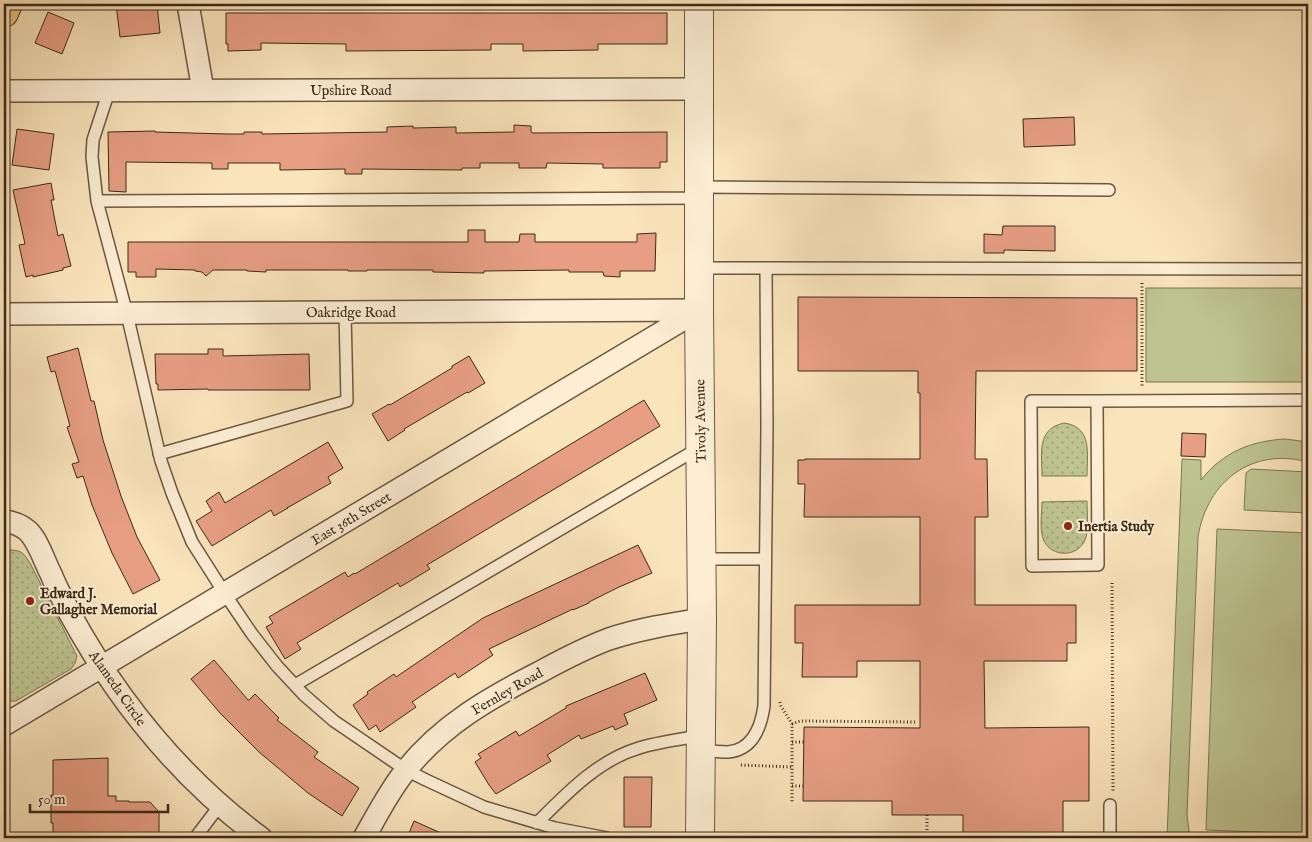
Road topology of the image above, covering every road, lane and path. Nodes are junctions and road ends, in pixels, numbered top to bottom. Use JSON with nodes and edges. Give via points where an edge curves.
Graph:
{"nodes":[{"id":1,"x":8,"y":4,"type":"edge"},
{"id":2,"x":188,"y":4,"type":"edge"},
{"id":3,"x":698,"y":4,"type":"edge"},
{"id":4,"x":4,"y":13,"type":"edge"},
{"id":5,"x":698,"y":89,"type":"junction"},
{"id":6,"x":203,"y":90,"type":"junction"},
{"id":7,"x":4,"y":91,"type":"edge"},
{"id":8,"x":109,"y":91,"type":"junction"},
{"id":9,"x":1109,"y":190,"type":"dead end"},
{"id":10,"x":698,"y":193,"type":"junction"},
{"id":11,"x":97,"y":201,"type":"junction"},
{"id":12,"x":698,"y":268,"type":"junction"},
{"id":13,"x":766,"y":269,"type":"junction"},
{"id":14,"x":1308,"y":269,"type":"edge"},
{"id":15,"x":1142,"y":283,"type":"dead end"},
{"id":16,"x":698,"y":310,"type":"junction"},
{"id":17,"x":345,"y":312,"type":"junction"},
{"id":18,"x":4,"y":314,"type":"edge"},
{"id":19,"x":127,"y":314,"type":"junction"},
{"id":20,"x":1142,"y":386,"type":"dead end"},
{"id":21,"x":1308,"y":400,"type":"edge"},
{"id":22,"x":1097,"y":401,"type":"junction"},
{"id":23,"x":701,"y":446,"type":"junction"},
{"id":24,"x":159,"y":454,"type":"junction"},
{"id":25,"x":4,"y":521,"type":"edge"},
{"id":26,"x":701,"y":559,"type":"junction"},
{"id":27,"x":765,"y":559,"type":"junction"},
{"id":28,"x":1112,"y":582,"type":"dead end"},
{"id":29,"x":225,"y":594,"type":"junction"},
{"id":30,"x":702,"y":619,"type":"junction"},
{"id":31,"x":102,"y":667,"type":"junction"},
{"id":32,"x":295,"y":685,"type":"junction"},
{"id":33,"x":780,"y":698,"type":"dead end"},
{"id":34,"x":917,"y":722,"type":"dead end"},
{"id":35,"x":792,"y":724,"type":"junction"},
{"id":36,"x":4,"y":725,"type":"edge"},
{"id":37,"x":792,"y":742,"type":"junction"},
{"id":38,"x":804,"y":742,"type":"dead end"},
{"id":39,"x":700,"y":743,"type":"junction"},
{"id":40,"x":738,"y":765,"type":"dead end"},
{"id":41,"x":792,"y":767,"type":"junction"},
{"id":42,"x":406,"y":770,"type":"junction"},
{"id":43,"x":792,"y":786,"type":"junction"},
{"id":44,"x":803,"y":786,"type":"dead end"},
{"id":45,"x":792,"y":802,"type":"dead end"},
{"id":46,"x":220,"y":805,"type":"junction"},
{"id":47,"x":1110,"y":805,"type":"joint"},
{"id":48,"x":927,"y":815,"type":"dead end"},
{"id":49,"x":537,"y":823,"type":"junction"},
{"id":50,"x":195,"y":838,"type":"edge"},
{"id":51,"x":261,"y":838,"type":"edge"},
{"id":52,"x":364,"y":838,"type":"edge"},
{"id":53,"x":607,"y":838,"type":"edge"},
{"id":54,"x":700,"y":838,"type":"edge"},
{"id":55,"x":927,"y":838,"type":"edge"},
{"id":56,"x":1110,"y":838,"type":"edge"}],
"edges":[{"from":1,"to":4,"type":"main road"},
{"from":2,"to":6,"type":"street"},
{"from":3,"to":5,"type":"street","name":"Tivoly Avenue"},
{"from":5,"to":6,"type":"street","name":"Upshire Road"},
{"from":5,"to":10,"type":"street","name":"Tivoly Avenue"},
{"from":6,"to":8,"type":"street","name":"Upshire Road"},
{"from":7,"to":8,"type":"street","name":"Upshire Road"},
{"from":8,"to":11,"type":"lane","via":[[93,140]]},
{"from":9,"to":10,"type":"lane"},
{"from":10,"to":11,"type":"lane"},
{"from":10,"to":12,"type":"street","name":"Tivoly Avenue"},
{"from":11,"to":19,"type":"lane"},
{"from":12,"to":13,"type":"lane"},
{"from":12,"to":16,"type":"street","name":"Tivoly Avenue"},
{"from":13,"to":14,"type":"lane"},
{"from":13,"to":27,"type":"lane"},
{"from":15,"to":20,"type":"path"},
{"from":16,"to":17,"type":"street","name":"Oakridge Road"},
{"from":16,"to":23,"type":"street","name":"Tivoly Avenue"},
{"from":16,"to":29,"type":"street","name":"East 36th Street"},
{"from":17,"to":19,"type":"street","name":"Oakridge Road"},
{"from":17,"to":24,"type":"lane","via":[[347,400]]},
{"from":18,"to":19,"type":"street","name":"Oakridge Road"},
{"from":19,"to":24,"type":"lane"},
{"from":21,"to":22,"type":"lane"},
{"from":22,"to":22,"type":"lane","via":[[1031,402],[1032,566],[1098,565]]},
{"from":23,"to":26,"type":"street","name":"Tivoly Avenue"},
{"from":23,"to":32,"type":"lane"},
{"from":24,"to":29,"type":"lane","via":[[192,542]]},
{"from":25,"to":31,"type":"street","name":"Alameda Circle","via":[[29,532]]},
{"from":26,"to":27,"type":"lane"},
{"from":26,"to":30,"type":"street","name":"Tivoly Avenue"},
{"from":27,"to":39,"type":"lane","via":[[762,719],[752,741],[742,748],[730,752]]},
{"from":28,"to":47,"type":"path","via":[[1113,802]]},
{"from":29,"to":31,"type":"street","name":"East 36th Street"},
{"from":29,"to":32,"type":"lane","via":[[277,666]]},
{"from":30,"to":39,"type":"street","name":"Tivoly Avenue"},
{"from":30,"to":42,"type":"street","name":"Fernley Road","via":[[650,627],[571,656],[460,718],[434,739]]},
{"from":31,"to":36,"type":"street","name":"East 36th Street"},
{"from":31,"to":46,"type":"street","name":"Alameda Circle","via":[[152,736]]},
{"from":32,"to":42,"type":"lane","via":[[334,721]]},
{"from":33,"to":35,"type":"path"},
{"from":34,"to":35,"type":"path","via":[[800,721]]},
{"from":35,"to":37,"type":"path"},
{"from":37,"to":38,"type":"path"},
{"from":37,"to":41,"type":"path"},
{"from":39,"to":49,"type":"lane","via":[[645,746],[616,757],[566,794]]},
{"from":39,"to":54,"type":"street","name":"Tivoly Avenue"},
{"from":40,"to":41,"type":"path"},
{"from":41,"to":43,"type":"path"},
{"from":42,"to":49,"type":"lane","via":[[484,807]]},
{"from":42,"to":52,"type":"street","name":"Fernley Road"},
{"from":43,"to":44,"type":"path"},
{"from":43,"to":45,"type":"path"},
{"from":46,"to":50,"type":"lane"},
{"from":46,"to":51,"type":"street","name":"Alameda Circle"},
{"from":47,"to":56,"type":"lane"},
{"from":48,"to":55,"type":"path"},
{"from":49,"to":53,"type":"lane"}]}
